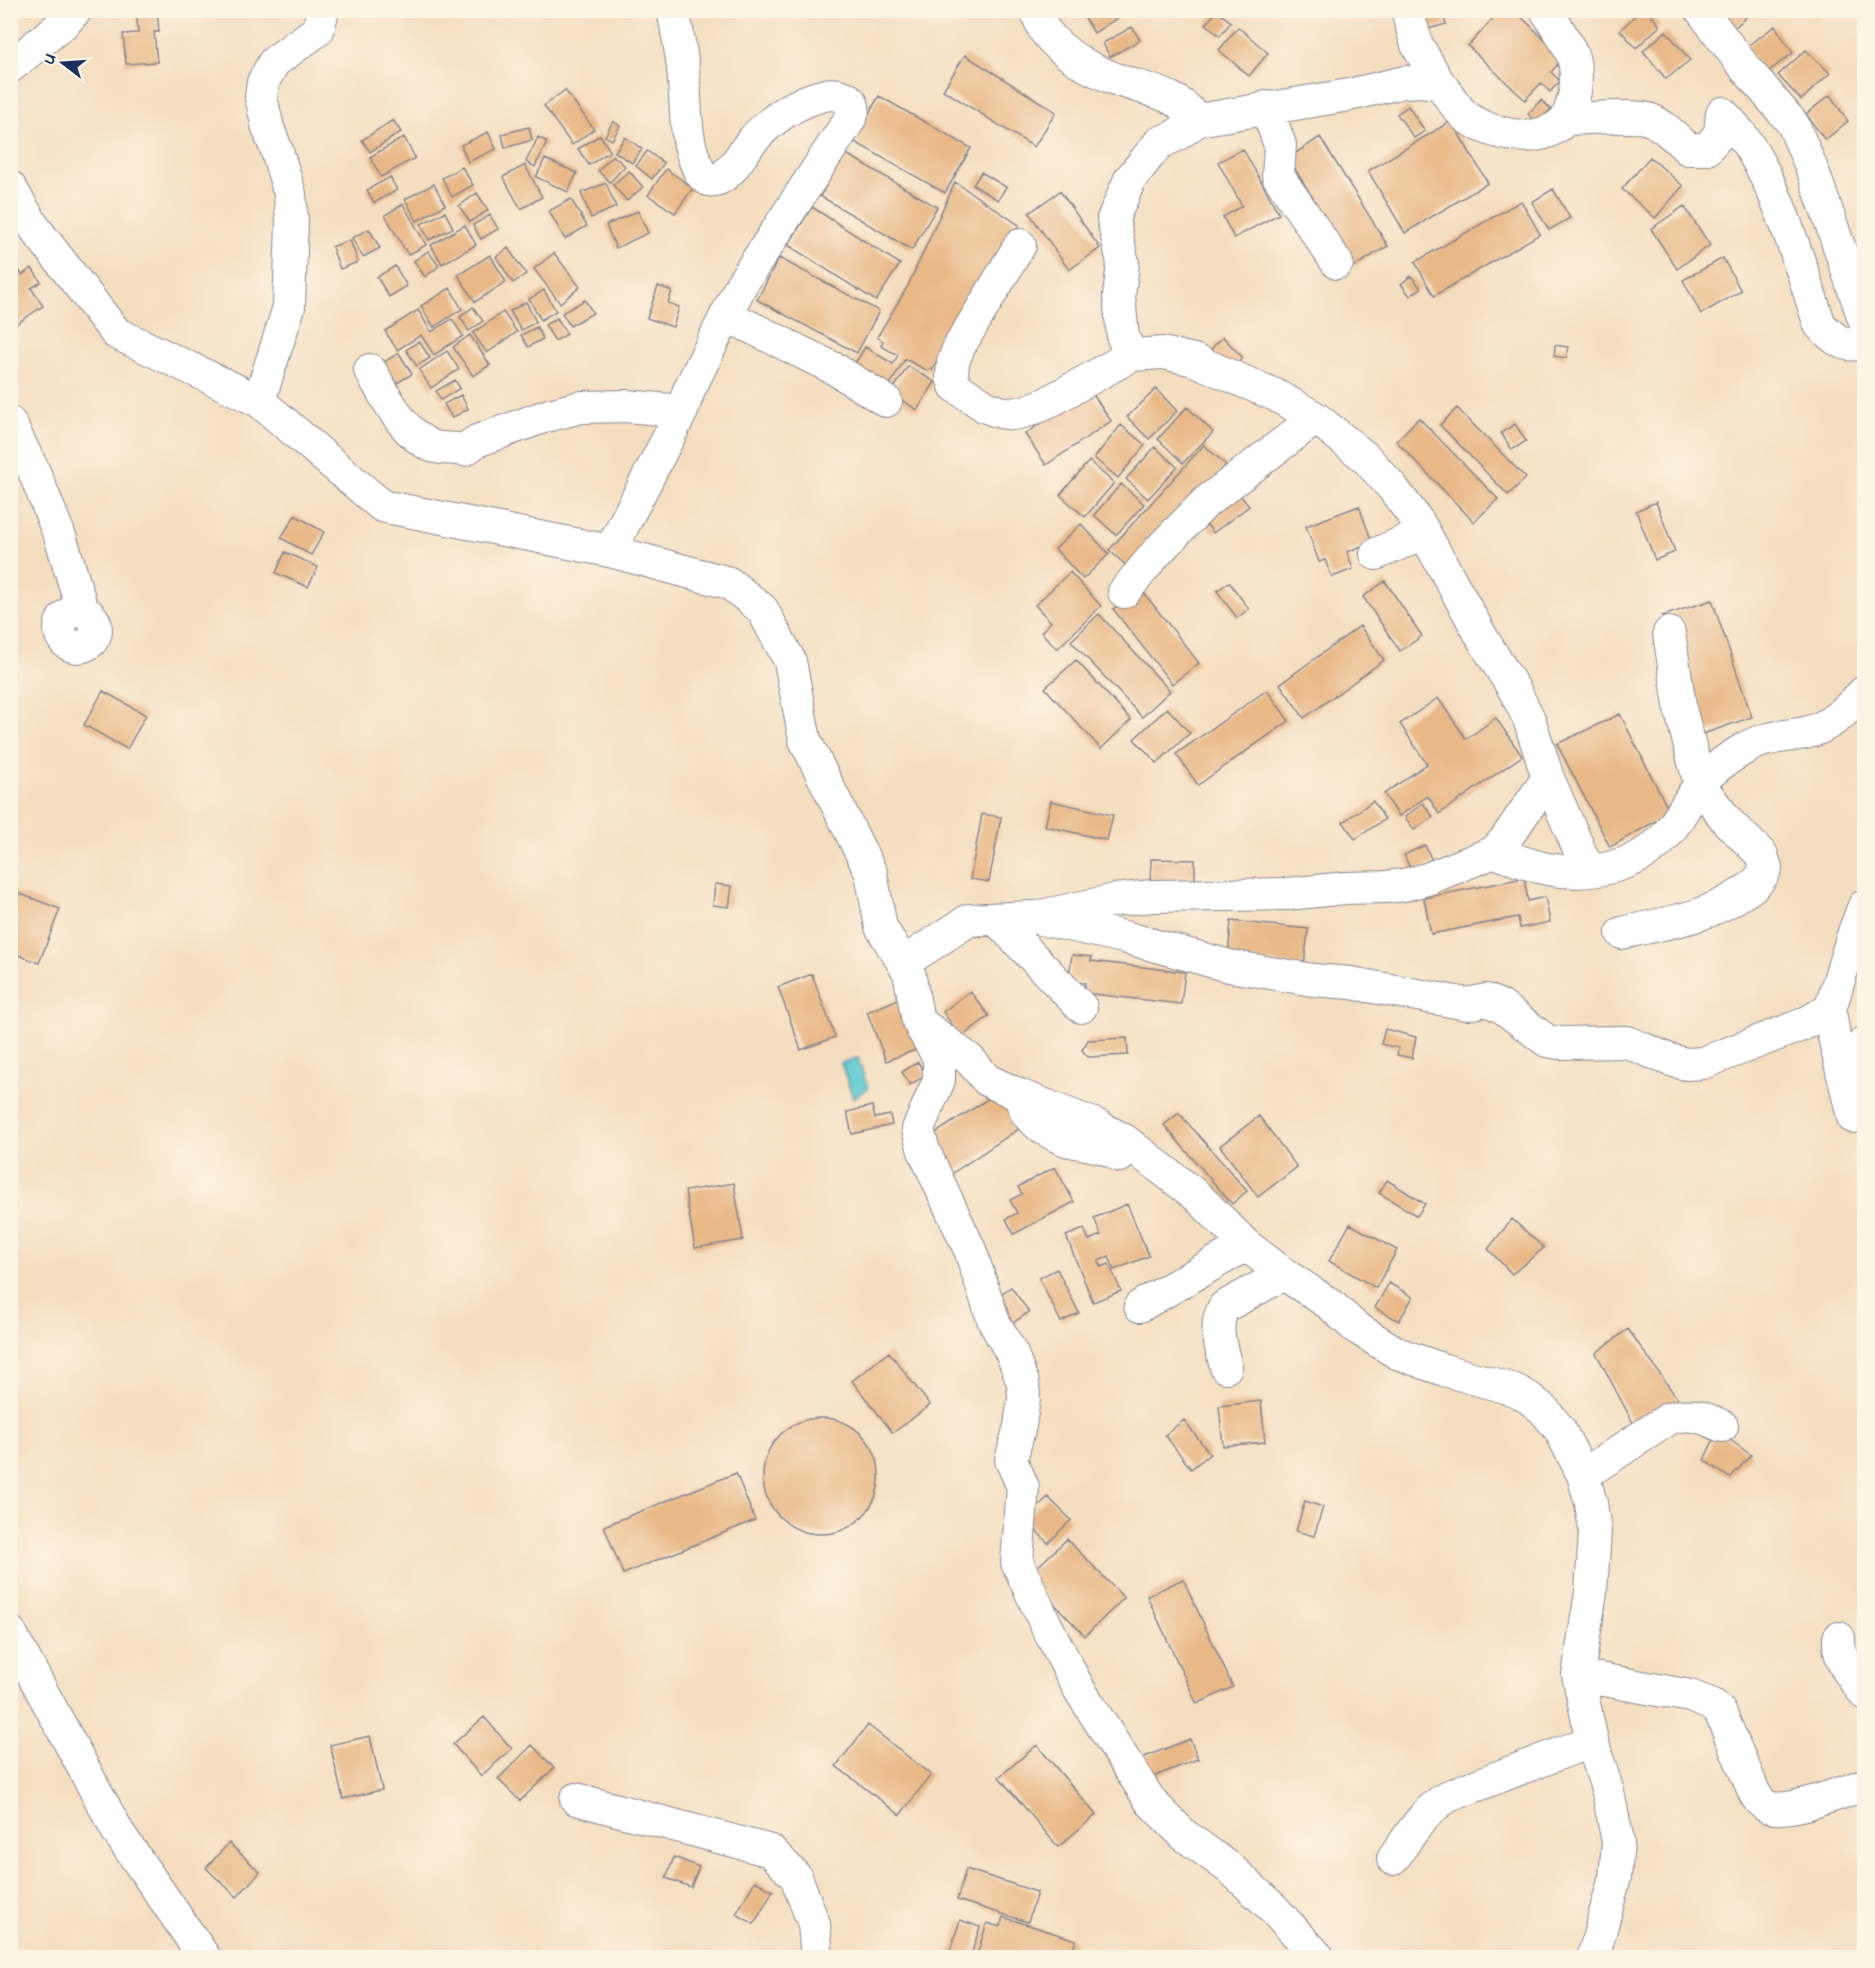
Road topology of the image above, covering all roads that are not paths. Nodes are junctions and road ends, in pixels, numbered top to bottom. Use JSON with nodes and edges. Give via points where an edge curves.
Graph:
{"nodes":[{"id":1,"x":76,"y":10,"type":"edge"},
{"id":2,"x":323,"y":10,"type":"edge"},
{"id":3,"x":673,"y":10,"type":"edge"},
{"id":4,"x":1036,"y":10,"type":"edge"},
{"id":5,"x":1407,"y":10,"type":"edge"},
{"id":6,"x":1546,"y":10,"type":"edge"},
{"id":7,"x":1701,"y":10,"type":"edge"},
{"id":8,"x":10,"y":67,"type":"edge"},
{"id":9,"x":1439,"y":83,"type":"junction"},
{"id":10,"x":1266,"y":107,"type":"junction"},
{"id":11,"x":1566,"y":119,"type":"junction"},
{"id":12,"x":1198,"y":120,"type":"junction"},
{"id":13,"x":10,"y":187,"type":"edge"},
{"id":14,"x":1020,"y":245,"type":"dead end"},
{"id":15,"x":1337,"y":263,"type":"dead end"},
{"id":16,"x":726,"y":315,"type":"junction"},
{"id":17,"x":1864,"y":319,"type":"edge"},
{"id":18,"x":1864,"y":338,"type":"edge"},
{"id":19,"x":1132,"y":355,"type":"junction"},
{"id":20,"x":370,"y":370,"type":"dead end"},
{"id":21,"x":259,"y":401,"type":"junction"},
{"id":22,"x":886,"y":401,"type":"dead end"},
{"id":23,"x":682,"y":411,"type":"junction"},
{"id":24,"x":1316,"y":418,"type":"junction"},
{"id":25,"x":10,"y":423,"type":"edge"},
{"id":26,"x":1424,"y":533,"type":"junction"},
{"id":27,"x":610,"y":551,"type":"junction"},
{"id":28,"x":1377,"y":554,"type":"dead end"},
{"id":29,"x":1124,"y":592,"type":"dead end"},
{"id":30,"x":83,"y":612,"type":"dead end"},
{"id":31,"x":1668,"y":633,"type":"dead end"},
{"id":32,"x":1864,"y":692,"type":"edge"},
{"id":33,"x":1548,"y":778,"type":"junction"},
{"id":34,"x":1700,"y":785,"type":"junction"},
{"id":35,"x":1494,"y":852,"type":"junction"},
{"id":36,"x":1588,"y":870,"type":"junction"},
{"id":37,"x":1864,"y":906,"type":"edge"},
{"id":38,"x":1032,"y":918,"type":"junction"},
{"id":39,"x":996,"y":919,"type":"junction"},
{"id":40,"x":1622,"y":933,"type":"dead end"},
{"id":41,"x":903,"y":963,"type":"junction"},
{"id":42,"x":1081,"y":1007,"type":"dead end"},
{"id":43,"x":1830,"y":1010,"type":"junction"},
{"id":44,"x":918,"y":1021,"type":"junction"},
{"id":45,"x":1864,"y":1043,"type":"edge"},
{"id":46,"x":1842,"y":1072,"type":"junction"},
{"id":47,"x":1853,"y":1117,"type":"dead end"},
{"id":48,"x":1246,"y":1245,"type":"junction"},
{"id":49,"x":1284,"y":1274,"type":"junction"},
{"id":50,"x":1140,"y":1306,"type":"dead end"},
{"id":51,"x":1226,"y":1367,"type":"dead end"},
{"id":52,"x":1722,"y":1426,"type":"dead end"},
{"id":53,"x":1583,"y":1475,"type":"junction"},
{"id":54,"x":10,"y":1632,"type":"edge"},
{"id":55,"x":1839,"y":1638,"type":"dead end"},
{"id":56,"x":1578,"y":1675,"type":"junction"},
{"id":57,"x":1864,"y":1693,"type":"edge"},
{"id":58,"x":1592,"y":1741,"type":"junction"},
{"id":59,"x":1864,"y":1785,"type":"edge"},
{"id":60,"x":576,"y":1799,"type":"dead end"},
{"id":61,"x":1394,"y":1859,"type":"dead end"},
{"id":62,"x":205,"y":1958,"type":"edge"},
{"id":63,"x":817,"y":1958,"type":"edge"},
{"id":64,"x":1319,"y":1958,"type":"edge"},
{"id":65,"x":1593,"y":1958,"type":"edge"}],
"edges":[{"from":1,"to":8,"type":"street"},
{"from":2,"to":21,"type":"street","via":[[318,30],[274,62],[263,82],[261,97],[268,128],[290,194],[291,233],[289,307]]},
{"from":3,"to":16,"type":"street","via":[[689,143],[701,176],[716,180],[726,174],[767,125],[790,110],[827,94],[852,102],[848,122],[741,285]]},
{"from":4,"to":12,"type":"street","via":[[1044,30],[1080,62],[1180,102]]},
{"from":5,"to":9,"type":"street","via":[[1418,45]]},
{"from":6,"to":11,"type":"street","via":[[1573,56],[1575,94]]},
{"from":7,"to":17,"type":"street","via":[[1793,124]]},
{"from":9,"to":10,"type":"street","via":[[1404,82]]},
{"from":9,"to":11,"type":"street","via":[[1467,118],[1505,134],[1545,132]]},
{"from":10,"to":12,"type":"street"},
{"from":10,"to":15,"type":"street","via":[[1280,145],[1278,176]]},
{"from":11,"to":18,"type":"street","via":[[1650,119],[1688,149],[1707,149],[1720,133],[1722,113],[1751,147],[1776,199],[1820,325],[1845,344],[1862,344]]},
{"from":12,"to":19,"type":"street","via":[[1159,143],[1145,159],[1130,179],[1113,219],[1122,263],[1119,296],[1123,338]]},
{"from":13,"to":21,"type":"street","via":[[34,227],[116,333]]},
{"from":14,"to":19,"type":"street","via":[[959,347],[952,378],[959,391],[986,407],[1013,414],[1045,404]]},
{"from":16,"to":22,"type":"street","via":[[835,369]]},
{"from":16,"to":23,"type":"street"},
{"from":19,"to":24,"type":"street","via":[[1163,353],[1194,360],[1275,395]]},
{"from":20,"to":23,"type":"street","via":[[413,434],[444,449],[464,450],[477,441],[581,407],[616,405]]},
{"from":21,"to":27,"type":"street","via":[[382,506]]},
{"from":23,"to":27,"type":"street"},
{"from":24,"to":26,"type":"street","via":[[1365,457]]},
{"from":24,"to":29,"type":"street","via":[[1206,502]]},
{"from":25,"to":30,"type":"street","via":[[61,539]]},
{"from":26,"to":28,"type":"street"},
{"from":26,"to":33,"type":"street","via":[[1515,691]]},
{"from":27,"to":41,"type":"street","via":[[729,582],[762,609],[790,661],[805,740],[871,873],[880,927]]},
{"from":31,"to":34,"type":"street","via":[[1681,712]]},
{"from":32,"to":34,"type":"street","via":[[1847,711],[1817,728],[1763,739],[1745,748]]},
{"from":33,"to":35,"type":"street"},
{"from":33,"to":36,"type":"street"},
{"from":34,"to":36,"type":"street","via":[[1672,828],[1650,850],[1619,864]]},
{"from":34,"to":40,"type":"street","via":[[1727,821],[1762,855],[1767,868],[1762,878],[1705,914]]},
{"from":35,"to":36,"type":"street","via":[[1546,869]]},
{"from":35,"to":38,"type":"street","via":[[1404,885],[1288,894],[1152,896]]},
{"from":37,"to":43,"type":"street"},
{"from":38,"to":39,"type":"street"},
{"from":38,"to":43,"type":"street","via":[[1124,937],[1229,966],[1467,1004],[1487,1000],[1547,1041],[1627,1042],[1686,1064],[1703,1063]]},
{"from":39,"to":41,"type":"street","via":[[969,920]]},
{"from":39,"to":42,"type":"street"},
{"from":41,"to":44,"type":"street","via":[[909,972]]},
{"from":43,"to":46,"type":"street"},
{"from":44,"to":48,"type":"street","via":[[970,1060],[987,1080],[1124,1140],[1197,1196]]},
{"from":44,"to":64,"type":"street","via":[[939,1058],[939,1080],[918,1129],[924,1151],[970,1250],[994,1322],[1023,1383],[1020,1426],[1011,1460],[1023,1487],[1017,1562],[1079,1689],[1151,1802],[1184,1835],[1232,1870]]},
{"from":45,"to":46,"type":"street"},
{"from":46,"to":47,"type":"street"},
{"from":48,"to":49,"type":"street"},
{"from":48,"to":50,"type":"street"},
{"from":49,"to":51,"type":"street","via":[[1224,1307],[1218,1328]]},
{"from":49,"to":53,"type":"street","via":[[1397,1353],[1515,1390],[1529,1398],[1560,1430]]},
{"from":52,"to":53,"type":"street","via":[[1684,1414],[1670,1418]]},
{"from":53,"to":56,"type":"street","via":[[1595,1532],[1591,1592]]},
{"from":54,"to":62,"type":"street","via":[[118,1832]]},
{"from":55,"to":57,"type":"street","via":[[1842,1663]]},
{"from":56,"to":58,"type":"street"},
{"from":56,"to":59,"type":"street","via":[[1690,1696],[1713,1705],[1720,1712],[1755,1794],[1766,1806],[1794,1807]]},
{"from":58,"to":61,"type":"street","via":[[1437,1803]]},
{"from":58,"to":65,"type":"street","via":[[1618,1842],[1615,1877]]},
{"from":60,"to":63,"type":"street","via":[[771,1851],[796,1877],[814,1924]]}]}
